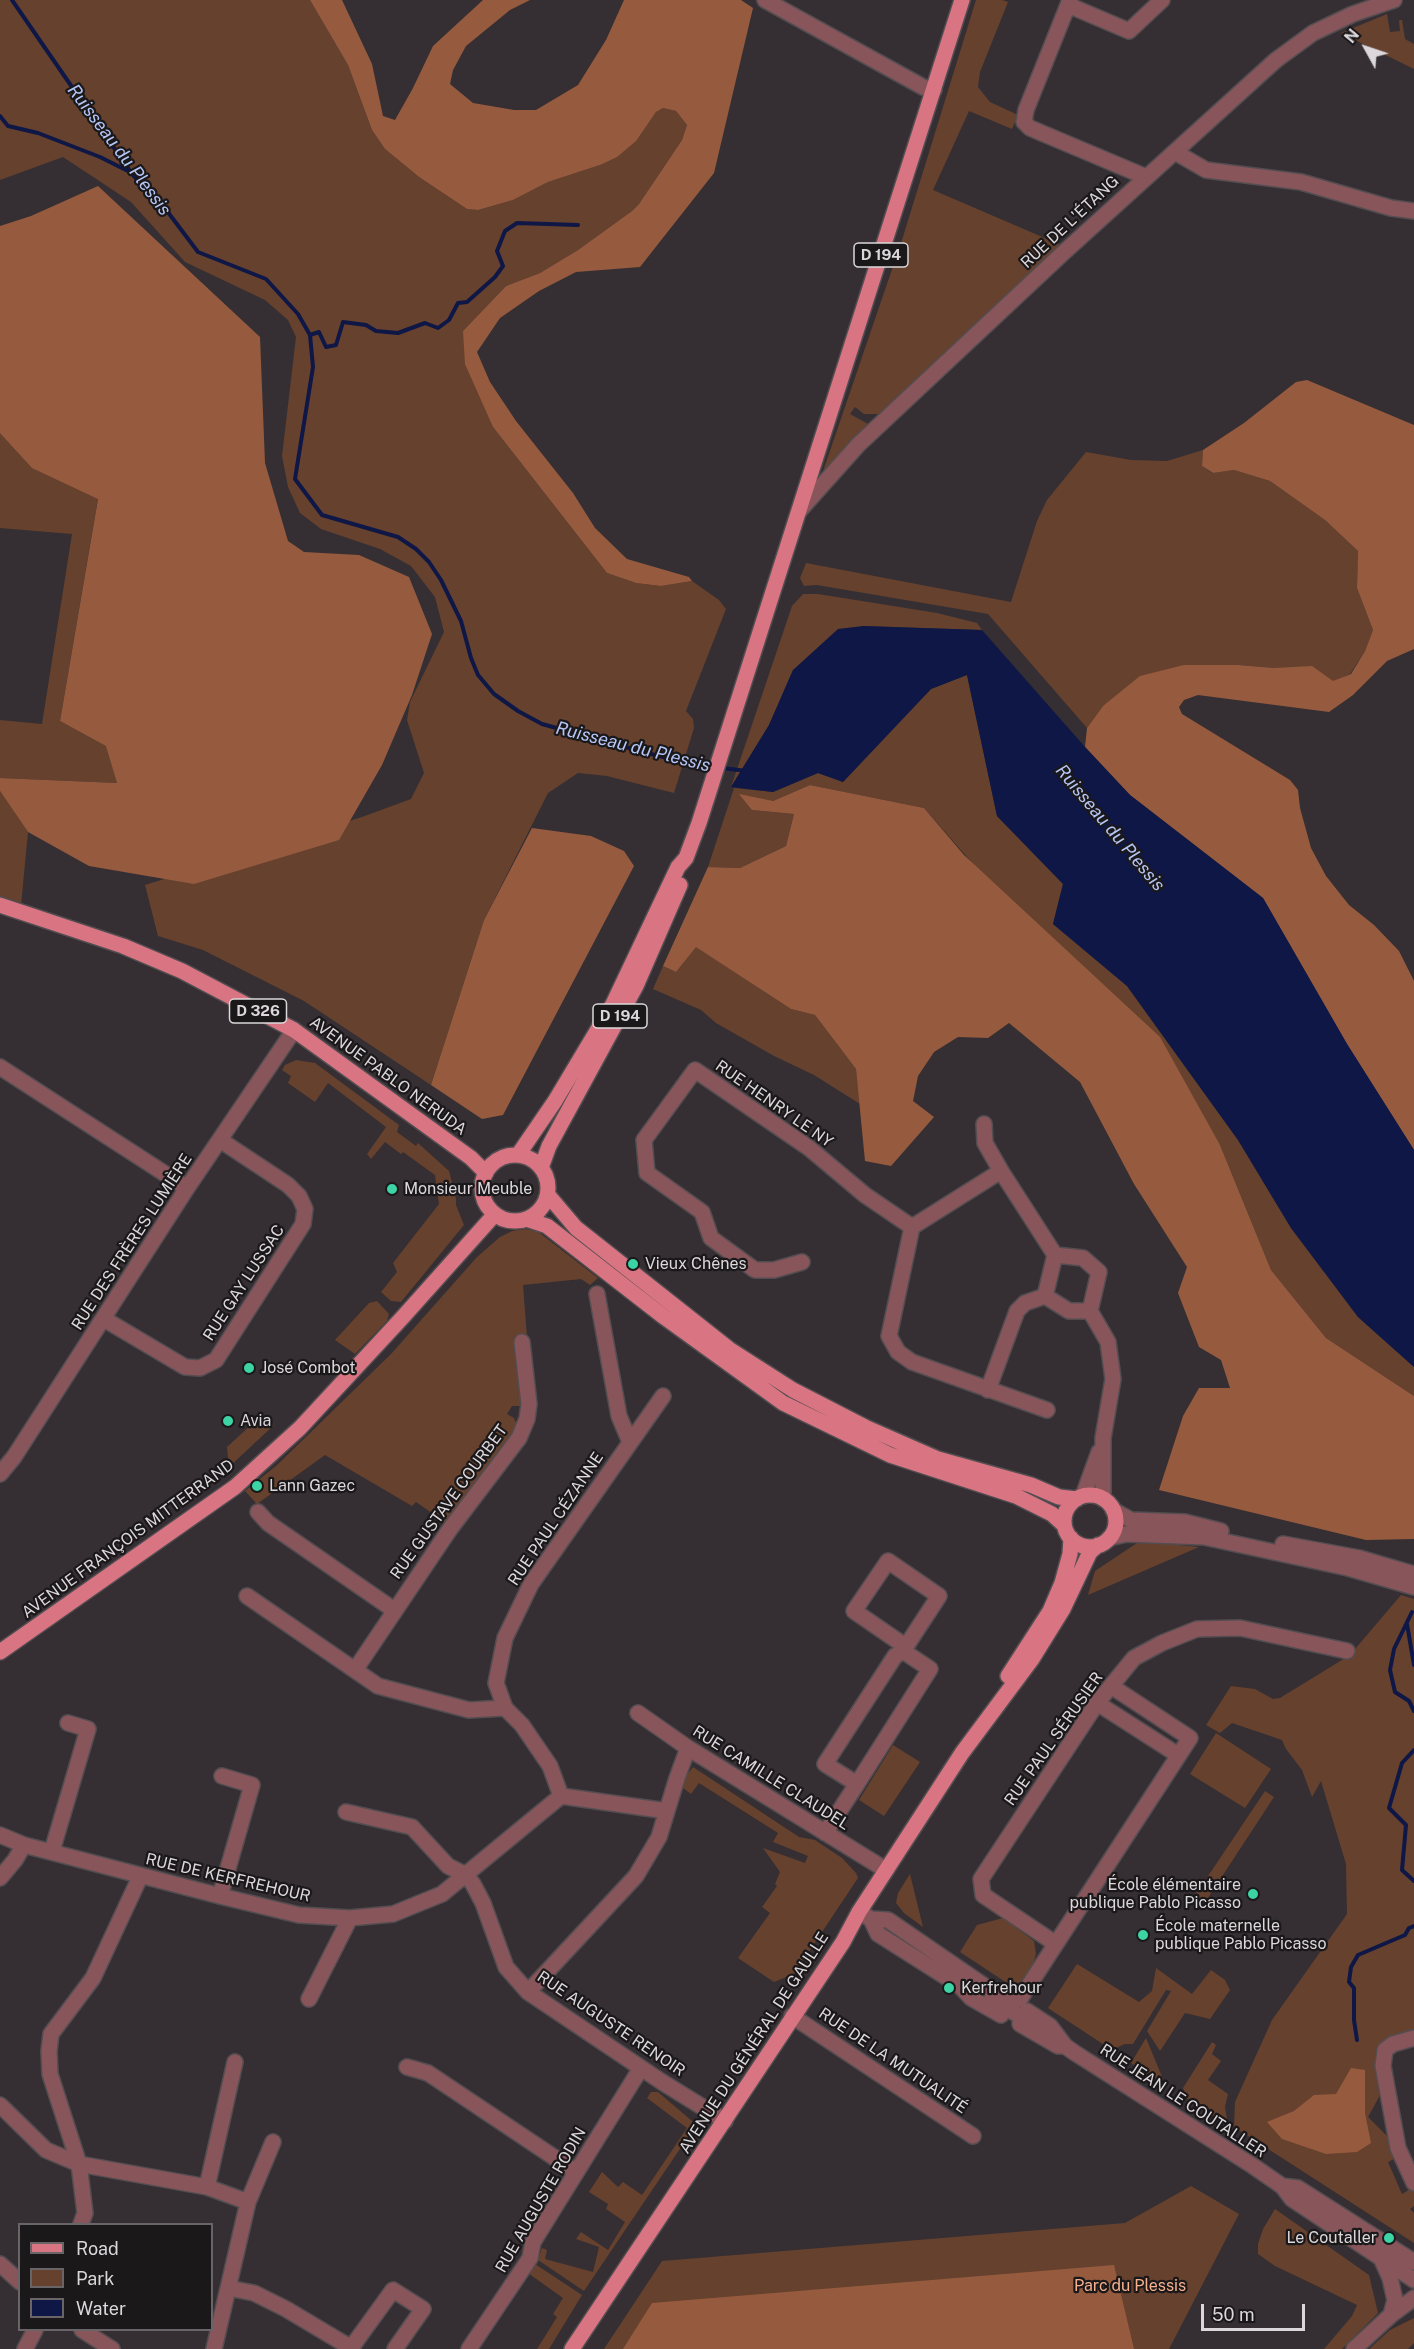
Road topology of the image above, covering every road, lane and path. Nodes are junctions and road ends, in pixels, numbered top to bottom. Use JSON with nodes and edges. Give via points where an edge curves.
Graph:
{"nodes":[{"id":1,"x":765,"y":0,"type":"edge"},
{"id":2,"x":962,"y":0,"type":"edge"},
{"id":3,"x":1162,"y":0,"type":"edge"},
{"id":4,"x":1394,"y":0,"type":"edge"},
{"id":5,"x":1069,"y":3,"type":"edge"},
{"id":6,"x":934,"y":90,"type":"junction"},
{"id":7,"x":1175,"y":152,"type":"junction"},
{"id":8,"x":1146,"y":177,"type":"junction"},
{"id":9,"x":1414,"y":211,"type":"edge"},
{"id":10,"x":800,"y":510,"type":"junction"},
{"id":11,"x":686,"y":858,"type":"junction"},
{"id":12,"x":0,"y":905,"type":"edge"},
{"id":13,"x":294,"y":1030,"type":"junction"},
{"id":14,"x":0,"y":1067,"type":"edge"},
{"id":15,"x":984,"y":1124,"type":"dead end"},
{"id":16,"x":220,"y":1140,"type":"junction"},
{"id":17,"x":518,"y":1155,"type":"junction"},
{"id":18,"x":541,"y":1168,"type":"junction"},
{"id":19,"x":1001,"y":1171,"type":"junction"},
{"id":20,"x":486,"y":1173,"type":"junction"},
{"id":21,"x":187,"y":1188,"type":"junction"},
{"id":22,"x":548,"y":1195,"type":"junction"},
{"id":23,"x":495,"y":1214,"type":"junction"},
{"id":24,"x":526,"y":1219,"type":"junction"},
{"id":25,"x":912,"y":1227,"type":"junction"},
{"id":26,"x":1055,"y":1255,"type":"junction"},
{"id":27,"x":802,"y":1262,"type":"dead end"},
{"id":28,"x":597,"y":1294,"type":"dead end"},
{"id":29,"x":1045,"y":1296,"type":"junction"},
{"id":30,"x":1090,"y":1311,"type":"junction"},
{"id":31,"x":104,"y":1319,"type":"junction"},
{"id":32,"x":522,"y":1342,"type":"dead end"},
{"id":33,"x":988,"y":1390,"type":"junction"},
{"id":34,"x":663,"y":1396,"type":"dead end"},
{"id":35,"x":1047,"y":1410,"type":"dead end"},
{"id":36,"x":1103,"y":1438,"type":"junction"},
{"id":37,"x":630,"y":1442,"type":"junction"},
{"id":38,"x":0,"y":1474,"type":"edge"},
{"id":39,"x":1080,"y":1498,"type":"junction"},
{"id":40,"x":1108,"y":1504,"type":"junction"},
{"id":41,"x":258,"y":1512,"type":"dead end"},
{"id":42,"x":1068,"y":1532,"type":"junction"},
{"id":43,"x":1104,"y":1541,"type":"junction"},
{"id":44,"x":1414,"y":1574,"type":"edge"},
{"id":45,"x":1414,"y":1587,"type":"edge"},
{"id":46,"x":247,"y":1596,"type":"dead end"},
{"id":47,"x":394,"y":1610,"type":"junction"},
{"id":48,"x":904,"y":1648,"type":"junction"},
{"id":49,"x":1347,"y":1651,"type":"dead end"},
{"id":50,"x":0,"y":1652,"type":"edge"},
{"id":51,"x":355,"y":1670,"type":"junction"},
{"id":52,"x":1111,"y":1686,"type":"junction"},
{"id":53,"x":1096,"y":1703,"type":"junction"},
{"id":54,"x":505,"y":1708,"type":"junction"},
{"id":55,"x":638,"y":1713,"type":"dead end"},
{"id":56,"x":68,"y":1723,"type":"dead end"},
{"id":57,"x":688,"y":1748,"type":"junction"},
{"id":58,"x":962,"y":1753,"type":"junction"},
{"id":59,"x":1178,"y":1755,"type":"junction"},
{"id":60,"x":222,"y":1776,"type":"dead end"},
{"id":61,"x":857,"y":1784,"type":"junction"},
{"id":62,"x":561,"y":1796,"type":"junction"},
{"id":63,"x":667,"y":1811,"type":"junction"},
{"id":64,"x":346,"y":1812,"type":"dead end"},
{"id":65,"x":825,"y":1833,"type":"junction"},
{"id":66,"x":0,"y":1835,"type":"edge"},
{"id":67,"x":24,"y":1845,"type":"junction"},
{"id":68,"x":52,"y":1851,"type":"junction"},
{"id":69,"x":886,"y":1870,"type":"junction"},
{"id":70,"x":466,"y":1875,"type":"junction"},
{"id":71,"x":140,"y":1876,"type":"junction"},
{"id":72,"x":0,"y":1878,"type":"edge"},
{"id":73,"x":220,"y":1896,"type":"junction"},
{"id":74,"x":865,"y":1915,"type":"junction"},
{"id":75,"x":350,"y":1918,"type":"junction"},
{"id":76,"x":1056,"y":1944,"type":"junction"},
{"id":77,"x":528,"y":1992,"type":"junction"},
{"id":78,"x":309,"y":1999,"type":"dead end"},
{"id":79,"x":1013,"y":2010,"type":"junction"},
{"id":80,"x":792,"y":2016,"type":"junction"},
{"id":81,"x":1414,"y":2038,"type":"edge"},
{"id":82,"x":1065,"y":2046,"type":"junction"},
{"id":83,"x":235,"y":2061,"type":"dead end"},
{"id":84,"x":407,"y":2067,"type":"dead end"},
{"id":85,"x":641,"y":2068,"type":"junction"},
{"id":86,"x":0,"y":2104,"type":"edge"},
{"id":87,"x":725,"y":2121,"type":"junction"},
{"id":88,"x":973,"y":2136,"type":"dead end"},
{"id":89,"x":273,"y":2142,"type":"dead end"},
{"id":90,"x":79,"y":2164,"type":"junction"},
{"id":91,"x":576,"y":2172,"type":"junction"},
{"id":92,"x":1414,"y":2183,"type":"edge"},
{"id":93,"x":1282,"y":2186,"type":"junction"},
{"id":94,"x":207,"y":2187,"type":"junction"},
{"id":95,"x":248,"y":2202,"type":"junction"},
{"id":96,"x":81,"y":2223,"type":"edge"},
{"id":97,"x":1381,"y":2258,"type":"junction"},
{"id":98,"x":1414,"y":2262,"type":"edge"},
{"id":99,"x":0,"y":2264,"type":"edge"},
{"id":100,"x":18,"y":2280,"type":"edge"},
{"id":101,"x":1414,"y":2280,"type":"edge"},
{"id":102,"x":228,"y":2288,"type":"junction"},
{"id":103,"x":1414,"y":2298,"type":"edge"},
{"id":104,"x":1391,"y":2315,"type":"junction"},
{"id":105,"x":34,"y":2331,"type":"edge"},
{"id":106,"x":84,"y":2331,"type":"edge"},
{"id":107,"x":352,"y":2348,"type":"edge"},
{"id":108,"x":25,"y":2349,"type":"edge"},
{"id":109,"x":112,"y":2349,"type":"edge"},
{"id":110,"x":214,"y":2349,"type":"edge"},
{"id":111,"x":395,"y":2349,"type":"edge"},
{"id":112,"x":470,"y":2349,"type":"edge"},
{"id":113,"x":572,"y":2349,"type":"edge"},
{"id":114,"x":1353,"y":2349,"type":"edge"}],
"edges":[{"from":1,"to":6,"type":"street"},
{"from":2,"to":6,"type":"main road","number":"D 194"},
{"from":3,"to":5,"type":"street","via":[[1129,31]]},
{"from":4,"to":7,"type":"street","name":"RUE DE L'ÉTANG","via":[[1313,33],[1276,60]]},
{"from":5,"to":8,"type":"street","via":[[1024,122],[1030,128]]},
{"from":6,"to":10,"type":"main road","number":"D 194"},
{"from":7,"to":8,"type":"street","name":"RUE DE L'ÉTANG"},
{"from":7,"to":9,"type":"street","via":[[1206,170],[1301,182],[1390,208]]},
{"from":8,"to":10,"type":"street","name":"RUE DE L'ÉTANG","via":[[858,445]]},
{"from":10,"to":11,"type":"main road","number":"D 194"},
{"from":11,"to":17,"type":"main road","number":"D 194","via":[[678,867],[613,1004]]},
{"from":11,"to":18,"type":"main road","number":"D 194","via":[[686,871],[653,951]]},
{"from":12,"to":13,"type":"main road","name":"AVENUE PABLO NERUDA","number":"D 326","via":[[133,950]]},
{"from":13,"to":16,"type":"street","name":"RUE DES FRÈRES LUMIÈRE"},
{"from":13,"to":20,"type":"main road","name":"AVENUE PABLO NERUDA","number":"D 326","via":[[471,1158]]},
{"from":14,"to":21,"type":"street"},
{"from":15,"to":19,"type":"street","via":[[985,1143]]},
{"from":16,"to":21,"type":"street","name":"RUE DES FRÈRES LUMIÈRE"},
{"from":16,"to":31,"type":"street","name":"RUE GAY LUSSAC","via":[[288,1185],[305,1209],[303,1224],[216,1360],[200,1368],[185,1367]]},
{"from":17,"to":18,"type":"main road"},
{"from":17,"to":20,"type":"main road","via":[[504,1157]]},
{"from":18,"to":22,"type":"main road","via":[[548,1181]]},
{"from":19,"to":25,"type":"street"},
{"from":19,"to":26,"type":"street"},
{"from":20,"to":23,"type":"main road","via":[[482,1188],[486,1203]]},
{"from":21,"to":31,"type":"street","name":"RUE DES FRÈRES LUMIÈRE"},
{"from":22,"to":24,"type":"main road","via":[[542,1208]]},
{"from":22,"to":39,"type":"main road","via":[[576,1228],[729,1349],[792,1390],[938,1459],[1031,1485],[1059,1497]]},
{"from":23,"to":24,"type":"main road","via":[[507,1220]]},
{"from":23,"to":50,"type":"main road","name":"AVENUE FRANÇOIS MITTERRAND","via":[[300,1428],[235,1487]]},
{"from":24,"to":42,"type":"main road","via":[[547,1226],[783,1403],[890,1455],[1016,1496],[1052,1514]]},
{"from":25,"to":27,"type":"street","name":"RUE HENRY LE NY","via":[[865,1195],[809,1148],[695,1070],[644,1140],[647,1173],[702,1212],[711,1238],[755,1270],[774,1270]]},
{"from":25,"to":33,"type":"street","via":[[889,1336],[898,1352],[912,1362]]},
{"from":26,"to":29,"type":"street"},
{"from":26,"to":30,"type":"street","via":[[1083,1258],[1099,1272]]},
{"from":28,"to":37,"type":"street","via":[[619,1416]]},
{"from":29,"to":30,"type":"street","via":[[1069,1311]]},
{"from":29,"to":33,"type":"street","via":[[1025,1303],[1017,1311]]},
{"from":30,"to":36,"type":"street","via":[[1108,1342],[1113,1379]]},
{"from":31,"to":38,"type":"street","name":"RUE DES FRÈRES LUMIÈRE"},
{"from":32,"to":47,"type":"street","name":"RUE GUSTAVE COURBET","via":[[529,1404],[528,1419],[519,1438]]},
{"from":33,"to":35,"type":"street"},
{"from":34,"to":37,"type":"street","name":"RUE PAUL CÉZANNE"},
{"from":36,"to":39,"type":"street"},
{"from":36,"to":40,"type":"street"},
{"from":37,"to":54,"type":"street","name":"RUE PAUL CÉZANNE","via":[[531,1584],[505,1638],[496,1683]]},
{"from":39,"to":40,"type":"main road","via":[[1096,1496]]},
{"from":39,"to":42,"type":"main road","via":[[1067,1508]]},
{"from":40,"to":43,"type":"main road","via":[[1115,1526]]},
{"from":40,"to":44,"type":"street","via":[[1131,1520],[1185,1522],[1359,1558]]},
{"from":41,"to":47,"type":"street","via":[[268,1523]]},
{"from":42,"to":43,"type":"main road","via":[[1081,1545]]},
{"from":42,"to":58,"type":"main road","name":"AVENUE DU GÉNÉRAL DE GAULLE","via":[[1070,1554],[1050,1611]]},
{"from":43,"to":45,"type":"street","via":[[1126,1534],[1204,1537],[1348,1568]]},
{"from":43,"to":58,"type":"main road","name":"AVENUE DU GÉNÉRAL DE GAULLE","via":[[1090,1552],[1064,1609],[1032,1659]]},
{"from":46,"to":51,"type":"street"},
{"from":47,"to":51,"type":"street","name":"RUE GUSTAVE COURBET"},
{"from":48,"to":48,"type":"street","via":[[854,1611],[888,1561],[939,1596]]},
{"from":48,"to":61,"type":"street","via":[[930,1669]]},
{"from":48,"to":61,"type":"street","via":[[825,1764]]},
{"from":49,"to":52,"type":"street","name":"RUE PAUL SÉRUSIER","via":[[1240,1628],[1197,1629],[1134,1658]]},
{"from":51,"to":54,"type":"street","via":[[378,1686],[469,1710]]},
{"from":52,"to":53,"type":"street","name":"RUE PAUL SÉRUSIER"},
{"from":52,"to":59,"type":"street","via":[[1190,1738]]},
{"from":53,"to":59,"type":"street"},
{"from":53,"to":76,"type":"street","name":"RUE PAUL SÉRUSIER","via":[[981,1879],[983,1895]]},
{"from":54,"to":62,"type":"street","name":"RUE PAUL CÉZANNE","via":[[522,1725],[550,1766]]},
{"from":55,"to":57,"type":"street","name":"RUE CAMILLE CLAUDEL"},
{"from":56,"to":68,"type":"street","via":[[88,1729]]},
{"from":57,"to":63,"type":"street"},
{"from":57,"to":65,"type":"street","name":"RUE CAMILLE CLAUDEL"},
{"from":58,"to":69,"type":"main road","name":"AVENUE DU GÉNÉRAL DE GAULLE"},
{"from":59,"to":76,"type":"street"},
{"from":60,"to":73,"type":"street","via":[[252,1785]]},
{"from":61,"to":65,"type":"street"},
{"from":62,"to":63,"type":"street"},
{"from":62,"to":70,"type":"street","name":"RUE DE KERFREHOUR"},
{"from":63,"to":77,"type":"street","via":[[659,1837],[636,1876]]},
{"from":64,"to":70,"type":"street","via":[[412,1827],[448,1866]]},
{"from":65,"to":69,"type":"street","name":"RUE CAMILLE CLAUDEL"},
{"from":66,"to":67,"type":"street","name":"RUE DE KERFREHOUR"},
{"from":67,"to":68,"type":"street","name":"RUE DE KERFREHOUR"},
{"from":67,"to":72,"type":"street"},
{"from":68,"to":71,"type":"street","name":"RUE DE KERFREHOUR"},
{"from":69,"to":74,"type":"main road","name":"AVENUE DU GÉNÉRAL DE GAULLE"},
{"from":70,"to":75,"type":"street","name":"RUE DE KERFREHOUR","via":[[442,1894],[393,1914]]},
{"from":70,"to":77,"type":"street","name":"RUE AUGUSTE RENOIR","via":[[483,1903],[507,1967]]},
{"from":71,"to":73,"type":"street","name":"RUE DE KERFREHOUR"},
{"from":71,"to":90,"type":"street","via":[[93,1978],[51,2034],[50,2074]]},
{"from":73,"to":75,"type":"street","name":"RUE DE KERFREHOUR","via":[[299,1915]]},
{"from":74,"to":79,"type":"street","name":"RUE JEAN LE COUTALLER","via":[[888,1920]]},
{"from":74,"to":79,"type":"street","name":"RUE JEAN LE COUTALLER","via":[[878,1934],[960,1986]]},
{"from":74,"to":80,"type":"main road","name":"AVENUE DU GÉNÉRAL DE GAULLE"},
{"from":75,"to":78,"type":"street"},
{"from":76,"to":79,"type":"street"},
{"from":77,"to":85,"type":"street","name":"RUE AUGUSTE RENOIR"},
{"from":79,"to":82,"type":"street","name":"RUE JEAN LE COUTALLER","via":[[1050,2026]]},
{"from":79,"to":82,"type":"street","name":"RUE JEAN LE COUTALLER","via":[[1023,2025],[1058,2046]]},
{"from":80,"to":87,"type":"main road","name":"AVENUE DU GÉNÉRAL DE GAULLE"},
{"from":80,"to":88,"type":"street","name":"RUE DE LA MUTUALITÉ"},
{"from":81,"to":92,"type":"street","via":[[1386,2050],[1383,2066],[1398,2148]]},
{"from":82,"to":93,"type":"street","name":"RUE JEAN LE COUTALLER"},
{"from":83,"to":94,"type":"street"},
{"from":84,"to":91,"type":"street","via":[[428,2073]]},
{"from":85,"to":87,"type":"street","name":"RUE AUGUSTE RENOIR"},
{"from":85,"to":91,"type":"street","name":"RUE AUGUSTE RODIN"},
{"from":86,"to":90,"type":"street","via":[[46,2150]]},
{"from":87,"to":113,"type":"main road","name":"AVENUE DU GÉNÉRAL DE GAULLE"},
{"from":89,"to":95,"type":"street"},
{"from":90,"to":94,"type":"street"},
{"from":90,"to":96,"type":"street","via":[[85,2213]]},
{"from":91,"to":112,"type":"street","name":"RUE AUGUSTE RODIN","via":[[533,2242],[530,2258]]},
{"from":93,"to":97,"type":"street","name":"RUE JEAN LE COUTALLER","via":[[1292,2199]]},
{"from":93,"to":98,"type":"street","name":"RUE JEAN LE COUTALLER","via":[[1298,2188]]},
{"from":94,"to":95,"type":"street"},
{"from":95,"to":102,"type":"street"},
{"from":97,"to":101,"type":"street","name":"RUE JEAN LE COUTALLER"},
{"from":97,"to":104,"type":"street","via":[[1395,2300]]},
{"from":99,"to":100,"type":"street"},
{"from":102,"to":107,"type":"street","via":[[254,2293]]},
{"from":102,"to":110,"type":"street"},
{"from":103,"to":104,"type":"street"},
{"from":104,"to":114,"type":"street"},
{"from":105,"to":108,"type":"street"},
{"from":106,"to":109,"type":"street"},
{"from":107,"to":111,"type":"street","via":[[393,2290],[423,2309]]}]}
